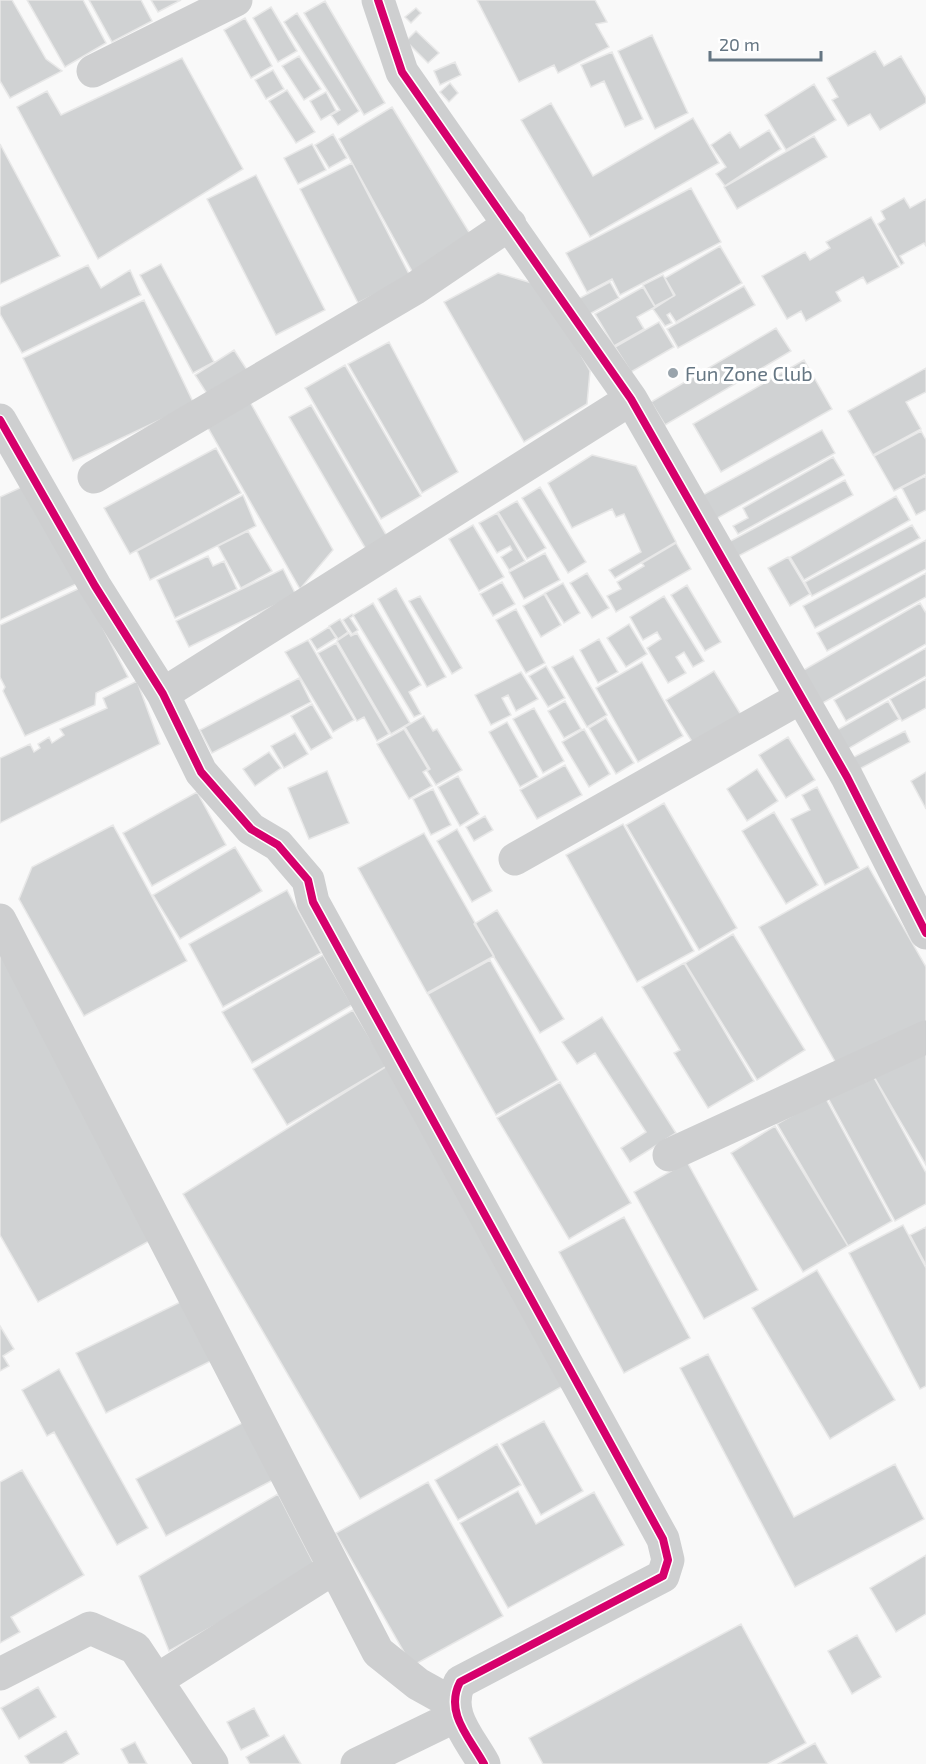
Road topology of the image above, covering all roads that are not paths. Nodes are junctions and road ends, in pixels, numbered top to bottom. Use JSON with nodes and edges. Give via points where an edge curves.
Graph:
{"nodes":[{"id":1,"x":236,"y":0,"type":"edge"},
{"id":2,"x":378,"y":0,"type":"edge"},
{"id":3,"x":93,"y":71,"type":"dead end"},
{"id":4,"x":510,"y":224,"type":"junction"},
{"id":5,"x":631,"y":399,"type":"junction"},
{"id":6,"x":0,"y":420,"type":"edge"},
{"id":7,"x":94,"y":477,"type":"dead end"},
{"id":8,"x":163,"y":694,"type":"junction"},
{"id":9,"x":800,"y":698,"type":"junction"},
{"id":10,"x":515,"y":860,"type":"dead end"},
{"id":11,"x":0,"y":920,"type":"edge"},
{"id":12,"x":926,"y":933,"type":"edge"},
{"id":13,"x":926,"y":1037,"type":"edge"},
{"id":14,"x":669,"y":1155,"type":"dead end"},
{"id":15,"x":334,"y":1568,"type":"junction"},
{"id":16,"x":0,"y":1674,"type":"edge"},
{"id":17,"x":157,"y":1680,"type":"junction"},
{"id":18,"x":455,"y":1710,"type":"junction"},
{"id":19,"x":212,"y":1764,"type":"edge"},
{"id":20,"x":357,"y":1764,"type":"edge"},
{"id":21,"x":484,"y":1764,"type":"edge"}],
"edges":[{"from":1,"to":3,"type":"street"},
{"from":2,"to":4,"type":"street","via":[[402,72]]},
{"from":4,"to":5,"type":"street"},
{"from":4,"to":7,"type":"street","via":[[373,314]]},
{"from":5,"to":8,"type":"street"},
{"from":5,"to":9,"type":"street"},
{"from":6,"to":8,"type":"street","via":[[95,586]]},
{"from":8,"to":18,"type":"street","via":[[201,772],[251,829],[278,845],[308,880],[313,902],[663,1539],[667,1569],[663,1576],[460,1682],[454,1693]]},
{"from":9,"to":10,"type":"street"},
{"from":9,"to":12,"type":"street","via":[[847,777]]},
{"from":11,"to":15,"type":"street"},
{"from":13,"to":14,"type":"street"},
{"from":15,"to":17,"type":"street"},
{"from":15,"to":18,"type":"street","via":[[378,1652]]},
{"from":16,"to":17,"type":"street","via":[[90,1628],[135,1648]]},
{"from":17,"to":19,"type":"street"},
{"from":18,"to":20,"type":"street"},
{"from":18,"to":21,"type":"street"}]}
